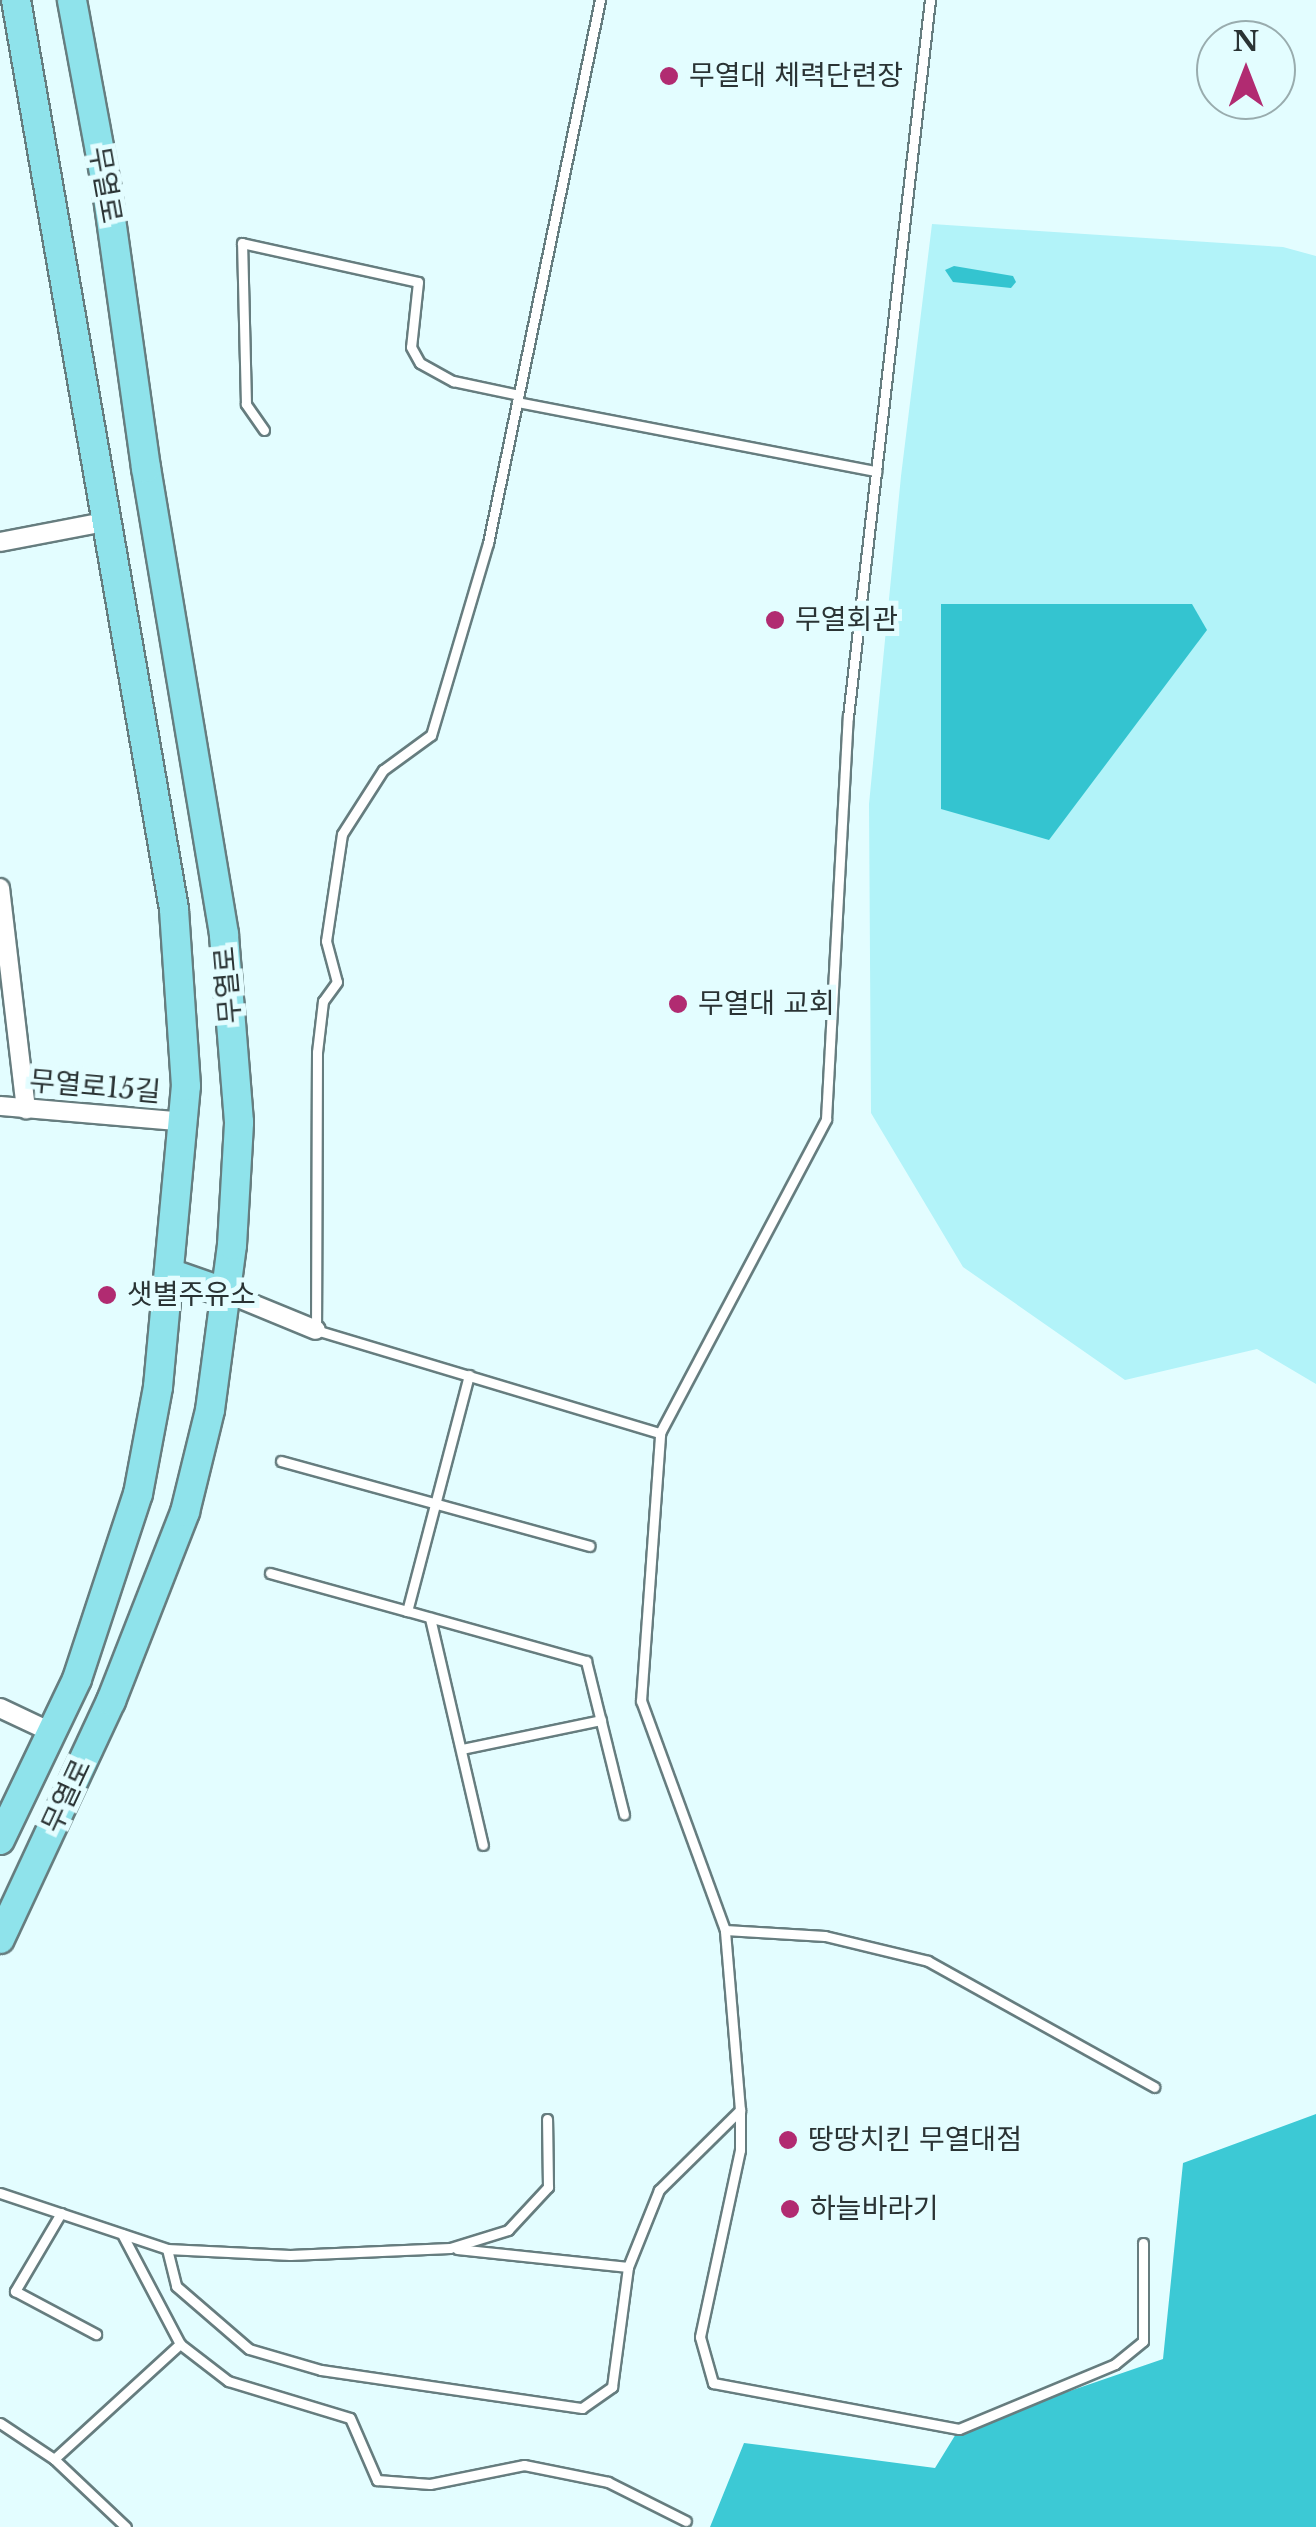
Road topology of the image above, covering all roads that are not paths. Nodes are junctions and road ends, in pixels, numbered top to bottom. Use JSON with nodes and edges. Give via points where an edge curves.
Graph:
{"nodes":[{"id":1,"x":16,"y":0,"type":"edge"},
{"id":2,"x":72,"y":0,"type":"edge"},
{"id":3,"x":600,"y":0,"type":"edge"},
{"id":4,"x":930,"y":0,"type":"edge"},
{"id":5,"x":518,"y":398,"type":"junction"},
{"id":6,"x":264,"y":430,"type":"dead end"},
{"id":7,"x":876,"y":471,"type":"junction"},
{"id":8,"x":109,"y":521,"type":"junction"},
{"id":9,"x":0,"y":542,"type":"edge"},
{"id":10,"x":0,"y":888,"type":"edge"},
{"id":11,"x":0,"y":1106,"type":"edge"},
{"id":12,"x":26,"y":1109,"type":"junction"},
{"id":13,"x":185,"y":1122,"type":"junction"},
{"id":14,"x":170,"y":1273,"type":"junction"},
{"id":15,"x":226,"y":1293,"type":"junction"},
{"id":16,"x":316,"y":1330,"type":"junction"},
{"id":17,"x":469,"y":1376,"type":"junction"},
{"id":18,"x":660,"y":1434,"type":"junction"},
{"id":19,"x":281,"y":1462,"type":"dead end"},
{"id":20,"x":435,"y":1504,"type":"junction"},
{"id":21,"x":590,"y":1546,"type":"dead end"},
{"id":22,"x":270,"y":1573,"type":"dead end"},
{"id":23,"x":407,"y":1610,"type":"junction"},
{"id":24,"x":430,"y":1618,"type":"junction"},
{"id":25,"x":0,"y":1708,"type":"edge"},
{"id":26,"x":601,"y":1720,"type":"junction"},
{"id":27,"x":51,"y":1732,"type":"junction"},
{"id":28,"x":462,"y":1749,"type":"junction"},
{"id":29,"x":624,"y":1814,"type":"dead end"},
{"id":30,"x":0,"y":1840,"type":"edge"},
{"id":31,"x":483,"y":1845,"type":"dead end"},
{"id":32,"x":725,"y":1930,"type":"junction"},
{"id":33,"x":0,"y":1939,"type":"edge"},
{"id":34,"x":1154,"y":2087,"type":"dead end"},
{"id":35,"x":740,"y":2110,"type":"junction"},
{"id":36,"x":547,"y":2119,"type":"dead end"},
{"id":37,"x":0,"y":2193,"type":"edge"},
{"id":38,"x":61,"y":2214,"type":"junction"},
{"id":39,"x":122,"y":2234,"type":"junction"},
{"id":40,"x":1144,"y":2244,"type":"dead end"},
{"id":41,"x":450,"y":2248,"type":"junction"},
{"id":42,"x":167,"y":2249,"type":"junction"},
{"id":43,"x":628,"y":2267,"type":"junction"},
{"id":44,"x":96,"y":2334,"type":"dead end"},
{"id":45,"x":180,"y":2344,"type":"junction"},
{"id":46,"x":0,"y":2423,"type":"edge"},
{"id":47,"x":54,"y":2459,"type":"junction"},
{"id":48,"x":686,"y":2520,"type":"dead end"},
{"id":49,"x":126,"y":2527,"type":"edge"}],
"edges":[{"from":1,"to":8,"type":"main road","name":"무열로"},
{"from":2,"to":15,"type":"main road","name":"무열로","via":[[224,934],[239,1122]]},
{"from":3,"to":5,"type":"lane"},
{"from":4,"to":7,"type":"lane"},
{"from":5,"to":6,"type":"lane","via":[[453,381],[420,363],[411,347],[418,282],[242,243],[246,404]]},
{"from":5,"to":7,"type":"lane"},
{"from":5,"to":16,"type":"lane","via":[[488,543],[431,734],[383,770],[342,834],[326,941],[337,982],[324,1001],[317,1052]]},
{"from":7,"to":18,"type":"lane","via":[[848,717],[826,1119]]},
{"from":8,"to":9,"type":"street"},
{"from":8,"to":13,"type":"main road","name":"무열로","via":[[174,910]]},
{"from":10,"to":12,"type":"street"},
{"from":11,"to":12,"type":"street","name":"무열로15길"},
{"from":12,"to":13,"type":"street","name":"무열로15길"},
{"from":13,"to":14,"type":"main road","name":"무열로"},
{"from":14,"to":15,"type":"main road"},
{"from":14,"to":27,"type":"main road","name":"무열로","via":[[138,1494],[77,1679]]},
{"from":15,"to":16,"type":"street"},
{"from":15,"to":33,"type":"main road","name":"무열로","via":[[210,1410],[184,1512],[111,1701]]},
{"from":16,"to":17,"type":"lane"},
{"from":17,"to":18,"type":"lane"},
{"from":17,"to":20,"type":"lane"},
{"from":18,"to":32,"type":"lane","via":[[641,1701]]},
{"from":19,"to":20,"type":"lane"},
{"from":20,"to":21,"type":"lane"},
{"from":20,"to":23,"type":"lane"},
{"from":22,"to":23,"type":"lane"},
{"from":23,"to":24,"type":"lane"},
{"from":24,"to":26,"type":"lane","via":[[586,1661]]},
{"from":24,"to":28,"type":"lane"},
{"from":25,"to":27,"type":"street"},
{"from":26,"to":28,"type":"lane"},
{"from":26,"to":29,"type":"lane"},
{"from":27,"to":30,"type":"main road","name":"무열로"},
{"from":28,"to":31,"type":"lane"},
{"from":32,"to":34,"type":"lane","via":[[825,1936],[928,1961]]},
{"from":32,"to":35,"type":"lane"},
{"from":35,"to":40,"type":"lane","via":[[740,2150],[700,2337],[713,2383],[959,2429],[1115,2364],[1143,2341]]},
{"from":35,"to":43,"type":"lane","via":[[659,2190]]},
{"from":36,"to":41,"type":"lane","via":[[548,2187],[508,2230]]},
{"from":37,"to":38,"type":"lane"},
{"from":38,"to":39,"type":"lane"},
{"from":38,"to":44,"type":"lane","via":[[15,2290]]},
{"from":39,"to":42,"type":"lane"},
{"from":39,"to":45,"type":"lane"},
{"from":41,"to":42,"type":"lane","via":[[290,2255]]},
{"from":41,"to":43,"type":"lane"},
{"from":42,"to":43,"type":"lane","via":[[176,2286],[249,2348],[320,2370],[582,2408],[612,2387]]},
{"from":45,"to":47,"type":"lane"},
{"from":45,"to":48,"type":"lane","via":[[228,2382],[350,2418],[377,2480],[430,2484],[524,2465],[608,2482]]},
{"from":46,"to":47,"type":"lane"},
{"from":47,"to":49,"type":"lane"}]}
